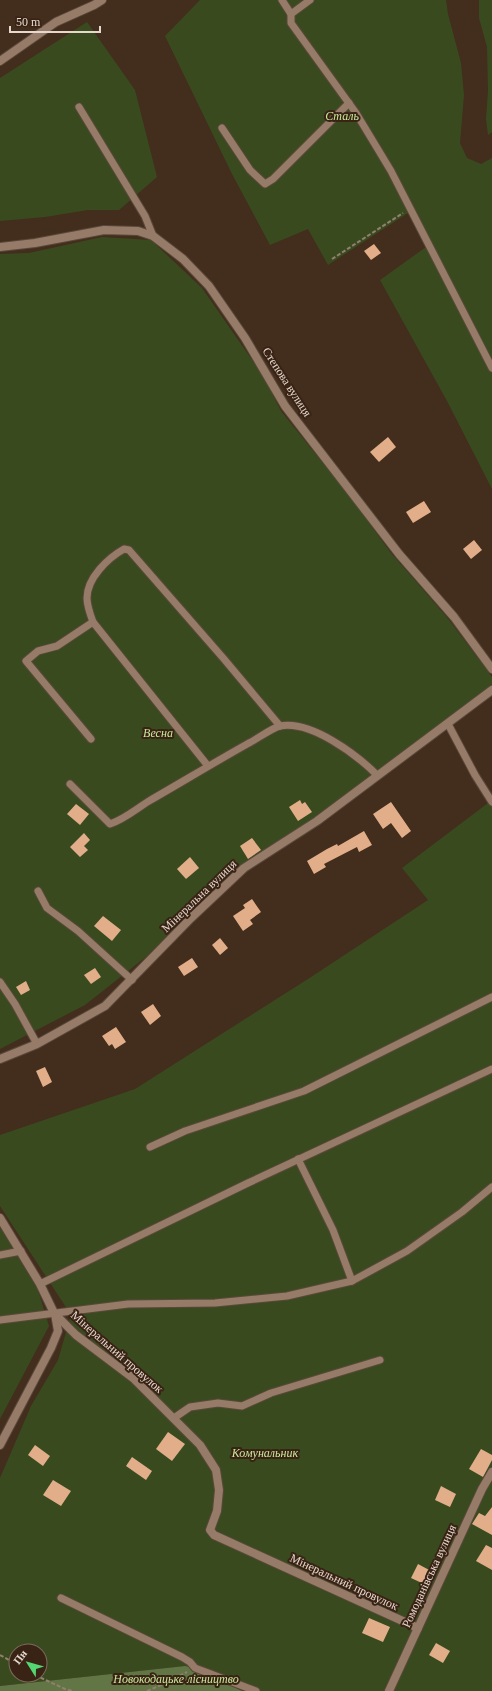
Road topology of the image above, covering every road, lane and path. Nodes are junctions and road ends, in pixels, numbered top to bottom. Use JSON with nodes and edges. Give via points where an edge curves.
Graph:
{"nodes":[{"id":1,"x":102,"y":0,"type":"edge"},
{"id":2,"x":282,"y":0,"type":"edge"},
{"id":3,"x":310,"y":0,"type":"edge"},
{"id":4,"x":291,"y":14,"type":"junction"},
{"id":5,"x":0,"y":60,"type":"edge"},
{"id":6,"x":349,"y":103,"type":"junction"},
{"id":7,"x":79,"y":108,"type":"dead end"},
{"id":8,"x":222,"y":128,"type":"dead end"},
{"id":9,"x":410,"y":208,"type":"junction"},
{"id":10,"x":153,"y":236,"type":"junction"},
{"id":11,"x":0,"y":247,"type":"edge"},
{"id":12,"x":332,"y":259,"type":"dead end"},
{"id":13,"x":492,"y":368,"type":"edge"},
{"id":14,"x":93,"y":622,"type":"junction"},
{"id":15,"x":492,"y":669,"type":"edge"},
{"id":16,"x":492,"y":690,"type":"edge"},
{"id":17,"x":448,"y":724,"type":"junction"},
{"id":18,"x":280,"y":726,"type":"junction"},
{"id":19,"x":92,"y":739,"type":"dead end"},
{"id":20,"x":208,"y":766,"type":"junction"},
{"id":21,"x":377,"y":775,"type":"junction"},
{"id":22,"x":70,"y":784,"type":"dead end"},
{"id":23,"x":492,"y":802,"type":"edge"},
{"id":24,"x":38,"y":891,"type":"dead end"},
{"id":25,"x":132,"y":980,"type":"junction"},
{"id":26,"x":0,"y":982,"type":"edge"},
{"id":27,"x":492,"y":997,"type":"edge"},
{"id":28,"x":37,"y":1044,"type":"junction"},
{"id":29,"x":0,"y":1059,"type":"edge"},
{"id":30,"x":492,"y":1069,"type":"edge"},
{"id":31,"x":150,"y":1147,"type":"dead end"},
{"id":32,"x":298,"y":1159,"type":"junction"},
{"id":33,"x":492,"y":1187,"type":"edge"},
{"id":34,"x":0,"y":1218,"type":"edge"},
{"id":35,"x":21,"y":1251,"type":"junction"},
{"id":36,"x":0,"y":1255,"type":"edge"},
{"id":37,"x":352,"y":1281,"type":"junction"},
{"id":38,"x":40,"y":1284,"type":"junction"},
{"id":39,"x":54,"y":1313,"type":"junction"},
{"id":40,"x":0,"y":1320,"type":"edge"},
{"id":41,"x":380,"y":1360,"type":"dead end"},
{"id":42,"x":174,"y":1418,"type":"junction"},
{"id":43,"x":0,"y":1445,"type":"edge"},
{"id":44,"x":492,"y":1472,"type":"edge"},
{"id":45,"x":61,"y":1598,"type":"dead end"},
{"id":46,"x":418,"y":1628,"type":"junction"},
{"id":47,"x":195,"y":1668,"type":"junction"},
{"id":48,"x":48,"y":1681,"type":"edge"},
{"id":49,"x":73,"y":1691,"type":"edge"},
{"id":50,"x":147,"y":1691,"type":"edge"},
{"id":51,"x":256,"y":1691,"type":"edge"},
{"id":52,"x":389,"y":1691,"type":"edge"}],
"edges":[{"from":1,"to":5,"type":"street","via":[[56,22]]},
{"from":2,"to":4,"type":"lane"},
{"from":3,"to":4,"type":"lane"},
{"from":4,"to":6,"type":"lane","via":[[291,23]]},
{"from":6,"to":8,"type":"lane","via":[[273,179],[264,184],[250,170]]},
{"from":6,"to":9,"type":"lane"},
{"from":7,"to":10,"type":"lane","via":[[145,216]]},
{"from":9,"to":12,"type":"path"},
{"from":9,"to":13,"type":"lane"},
{"from":10,"to":11,"type":"street","name":"Степова вулиця","via":[[138,231],[104,230]]},
{"from":10,"to":15,"type":"street","name":"Степова вулиця","via":[[183,259],[208,286],[245,338],[285,406],[399,554],[454,617]]},
{"from":14,"to":18,"type":"lane","via":[[87,596],[94,578],[100,567],[118,552],[129,550]]},
{"from":14,"to":19,"type":"lane","via":[[57,646],[38,651],[26,661]]},
{"from":14,"to":20,"type":"lane"},
{"from":16,"to":17,"type":"street","name":"Мінеральна вулиця"},
{"from":17,"to":21,"type":"street","name":"Мінеральна вулиця"},
{"from":17,"to":23,"type":"lane","via":[[475,776]]},
{"from":18,"to":20,"type":"lane"},
{"from":18,"to":21,"type":"lane","via":[[303,727],[342,745]]},
{"from":20,"to":22,"type":"lane","via":[[120,821],[110,824]]},
{"from":21,"to":25,"type":"street","name":"Мінеральна вулиця","via":[[318,821],[244,868],[191,918]]},
{"from":24,"to":25,"type":"lane","via":[[46,908],[78,931]]},
{"from":25,"to":28,"type":"street","name":"Мінеральна вулиця","via":[[105,1006]]},
{"from":26,"to":28,"type":"lane"},
{"from":27,"to":31,"type":"lane","via":[[304,1091],[185,1132]]},
{"from":28,"to":29,"type":"street","name":"Мінеральна вулиця"},
{"from":30,"to":32,"type":"lane"},
{"from":32,"to":37,"type":"lane","via":[[333,1230]]},
{"from":32,"to":38,"type":"lane"},
{"from":33,"to":37,"type":"lane","via":[[407,1251]]},
{"from":34,"to":35,"type":"street","name":"Мінеральний провулок"},
{"from":35,"to":36,"type":"lane"},
{"from":35,"to":38,"type":"street","name":"Мінеральний провулок"},
{"from":37,"to":39,"type":"lane","via":[[287,1296],[215,1303],[128,1304]]},
{"from":38,"to":39,"type":"street","name":"Мінеральний провулок"},
{"from":39,"to":40,"type":"lane"},
{"from":39,"to":42,"type":"street","name":"Мінеральний провулок","via":[[76,1335],[133,1378]]},
{"from":39,"to":43,"type":"street","via":[[58,1331]]},
{"from":41,"to":42,"type":"lane","via":[[270,1393],[242,1406],[218,1403],[190,1407]]},
{"from":42,"to":46,"type":"street","name":"Мінеральний провулок","via":[[200,1445],[216,1470],[219,1490],[217,1511],[210,1530],[214,1535]]},
{"from":44,"to":46,"type":"street","name":"Ромоданівська вулиця"},
{"from":45,"to":47,"type":"lane","via":[[182,1657]]},
{"from":46,"to":52,"type":"street","name":"Ромоданівська вулиця"},
{"from":47,"to":50,"type":"path"},
{"from":47,"to":51,"type":"lane"},
{"from":48,"to":49,"type":"path"}]}
